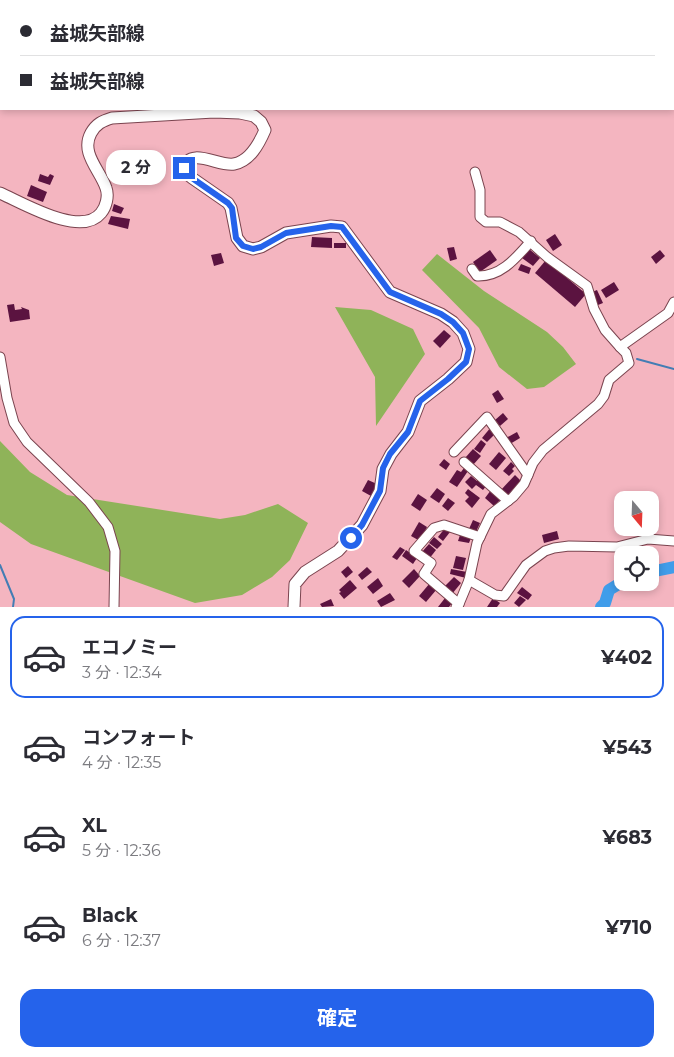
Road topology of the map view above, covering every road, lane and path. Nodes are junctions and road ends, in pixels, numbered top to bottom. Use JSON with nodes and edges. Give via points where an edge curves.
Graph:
{"nodes":[{"id":1,"x":213,"y":110,"type":"edge"},
{"id":2,"x":195,"y":111,"type":"edge"},
{"id":3,"x":476,"y":172,"type":"dead end"},
{"id":4,"x":0,"y":192,"type":"edge"},
{"id":5,"x":531,"y":241,"type":"junction"},
{"id":6,"x":472,"y":269,"type":"dead end"},
{"id":7,"x":674,"y":302,"type":"edge"},
{"id":8,"x":620,"y":347,"type":"junction"},
{"id":9,"x":0,"y":358,"type":"edge"},
{"id":10,"x":454,"y":452,"type":"dead end"},
{"id":11,"x":464,"y":462,"type":"dead end"},
{"id":12,"x":528,"y":475,"type":"junction"},
{"id":13,"x":508,"y":501,"type":"junction"},
{"id":14,"x":480,"y":537,"type":"junction"},
{"id":15,"x":674,"y":541,"type":"edge"},
{"id":16,"x":469,"y":580,"type":"junction"},
{"id":17,"x":457,"y":605,"type":"edge"},
{"id":18,"x":114,"y":607,"type":"edge"},
{"id":19,"x":294,"y":607,"type":"edge"}],
"edges":[{"from":1,"to":2,"type":"main road"},
{"from":1,"to":19,"type":"main road","via":[[254,116],[264,130],[258,144],[244,160],[226,164],[196,157],[189,159],[184,168],[187,174],[232,208],[236,238],[243,246],[253,249],[286,233],[342,227],[390,292],[453,322],[463,333],[469,349],[466,362],[420,401],[408,432],[383,468],[380,491],[362,525],[338,551],[305,572],[295,584]]},
{"from":2,"to":4,"type":"main road","via":[[112,118],[103,120],[94,128],[87,140],[87,150],[107,190],[104,210],[95,220],[69,222]]},
{"from":3,"to":5,"type":"street","via":[[480,217],[486,222],[500,222]]},
{"from":5,"to":6,"type":"street","via":[[500,271],[477,276]]},
{"from":5,"to":8,"type":"street","via":[[586,286],[605,330]]},
{"from":7,"to":8,"type":"street","via":[[668,314]]},
{"from":8,"to":12,"type":"street","via":[[629,363],[609,380],[598,404],[543,450]]},
{"from":9,"to":18,"type":"street","via":[[14,424],[26,442],[89,502],[108,526],[115,551]]},
{"from":10,"to":12,"type":"street","via":[[487,417]]},
{"from":11,"to":13,"type":"street"},
{"from":12,"to":13,"type":"street"},
{"from":13,"to":14,"type":"street","via":[[491,514]]},
{"from":14,"to":16,"type":"street"},
{"from":14,"to":17,"type":"street","via":[[444,525],[434,528],[414,551],[431,563],[424,574]]},
{"from":15,"to":16,"type":"street","via":[[648,539],[617,547],[554,548],[526,565],[504,596],[495,595]]},
{"from":16,"to":17,"type":"street"}]}
